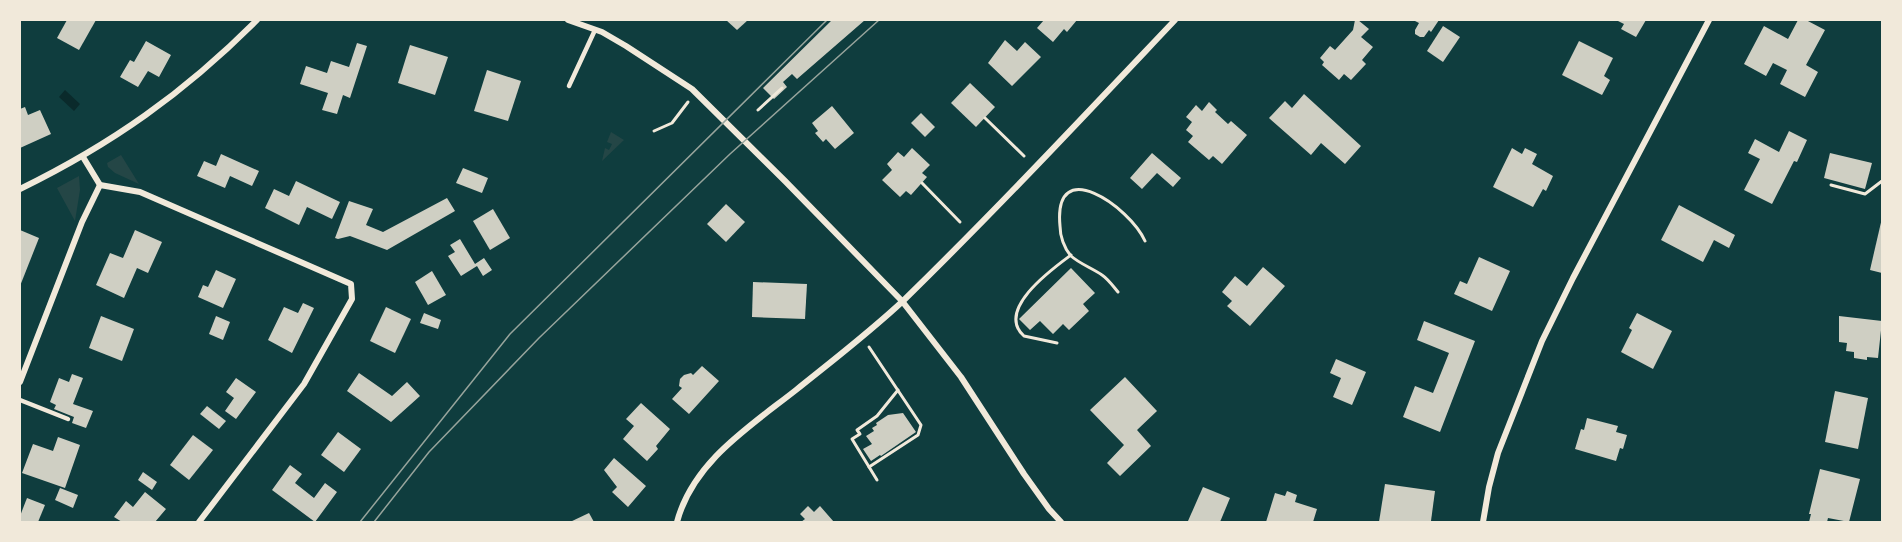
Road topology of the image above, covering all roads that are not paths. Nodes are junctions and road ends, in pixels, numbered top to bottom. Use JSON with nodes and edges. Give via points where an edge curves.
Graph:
{"nodes":[{"id":1,"x":257,"y":20,"type":"edge"},
{"id":2,"x":568,"y":20,"type":"edge"},
{"id":3,"x":1175,"y":20,"type":"edge"},
{"id":4,"x":1709,"y":20,"type":"edge"},
{"id":5,"x":595,"y":30,"type":"junction"},
{"id":6,"x":569,"y":86,"type":"dead end"},
{"id":7,"x":83,"y":157,"type":"junction"},
{"id":8,"x":100,"y":185,"type":"junction"},
{"id":9,"x":20,"y":189,"type":"edge"},
{"id":10,"x":902,"y":301,"type":"junction"},
{"id":11,"x":20,"y":382,"type":"edge"},
{"id":12,"x":20,"y":400,"type":"edge"},
{"id":13,"x":68,"y":419,"type":"dead end"},
{"id":14,"x":199,"y":522,"type":"edge"},
{"id":15,"x":677,"y":522,"type":"edge"},
{"id":16,"x":1061,"y":522,"type":"edge"},
{"id":17,"x":1483,"y":522,"type":"edge"}],
"edges":[{"from":1,"to":7,"type":"street","via":[[177,92]]},
{"from":2,"to":5,"type":"street"},
{"from":3,"to":10,"type":"street"},
{"from":4,"to":17,"type":"street","via":[[1542,341],[1498,453]]},
{"from":5,"to":6,"type":"lane"},
{"from":5,"to":10,"type":"street","via":[[649,59],[692,89]]},
{"from":7,"to":8,"type":"street"},
{"from":7,"to":9,"type":"street"},
{"from":8,"to":11,"type":"street"},
{"from":8,"to":14,"type":"street","via":[[140,192],[351,284],[352,299],[304,384]]},
{"from":10,"to":15,"type":"street","via":[[723,449],[691,488]]},
{"from":10,"to":16,"type":"street","via":[[961,377],[1048,509]]},
{"from":12,"to":13,"type":"lane"}]}
